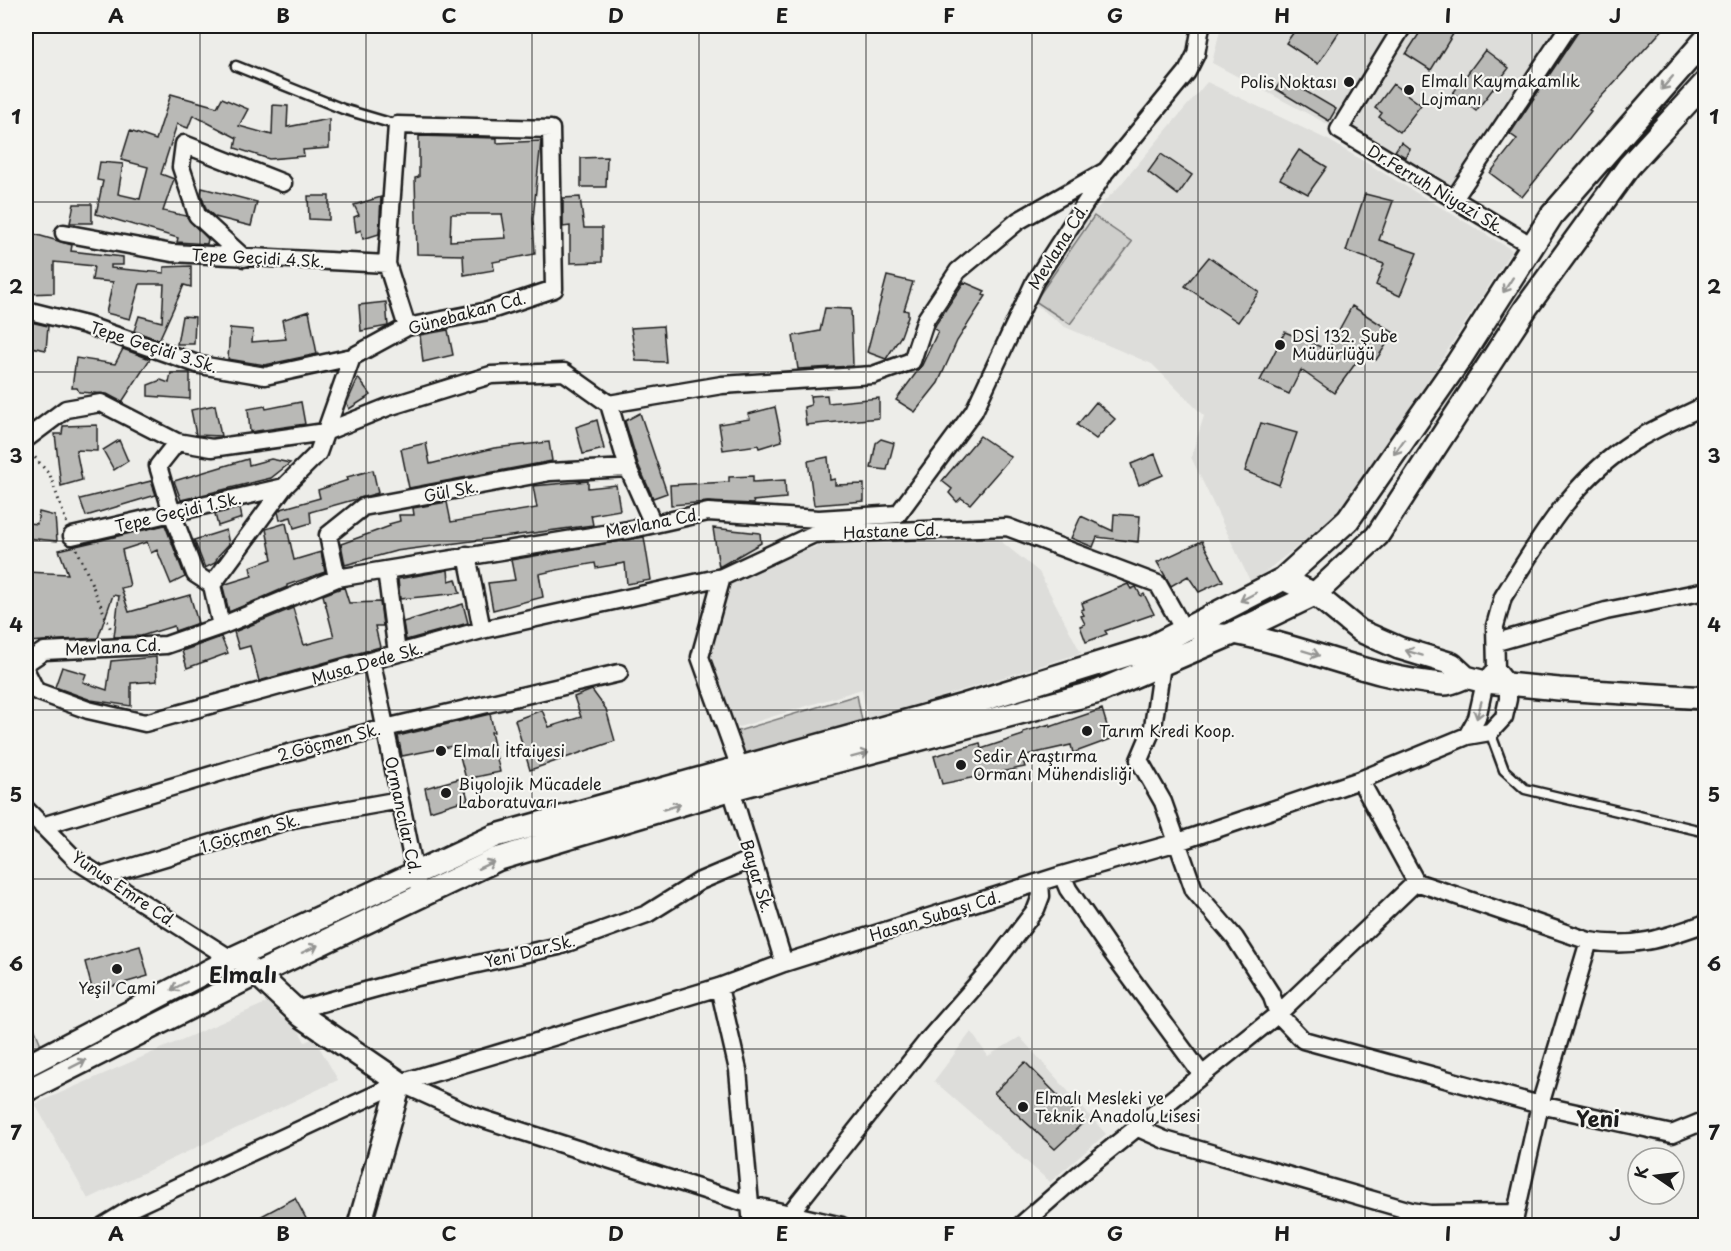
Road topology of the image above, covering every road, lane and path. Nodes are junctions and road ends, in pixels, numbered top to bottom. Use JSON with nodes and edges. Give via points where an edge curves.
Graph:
{"nodes":[{"id":1,"x":1201,"y":26,"type":"edge"},
{"id":2,"x":1403,"y":26,"type":"edge"},
{"id":3,"x":1569,"y":26,"type":"edge"},
{"id":4,"x":1706,"y":39,"type":"edge"},
{"id":5,"x":236,"y":66,"type":"dead end"},
{"id":6,"x":1706,"y":82,"type":"edge"},
{"id":7,"x":397,"y":124,"type":"junction"},
{"id":8,"x":1106,"y":171,"type":"junction"},
{"id":9,"x":283,"y":183,"type":"dead end"},
{"id":10,"x":1454,"y":199,"type":"junction"},
{"id":11,"x":64,"y":233,"type":"dead end"},
{"id":12,"x":1534,"y":247,"type":"junction"},
{"id":13,"x":244,"y":258,"type":"junction"},
{"id":14,"x":387,"y":264,"type":"junction"},
{"id":15,"x":26,"y":310,"type":"edge"},
{"id":16,"x":407,"y":327,"type":"junction"},
{"id":17,"x":352,"y":357,"type":"junction"},
{"id":18,"x":609,"y":404,"type":"junction"},
{"id":19,"x":1706,"y":405,"type":"edge"},
{"id":20,"x":325,"y":432,"type":"junction"},
{"id":21,"x":26,"y":439,"type":"edge"},
{"id":22,"x":177,"y":442,"type":"junction"},
{"id":23,"x":628,"y":468,"type":"junction"},
{"id":24,"x":284,"y":487,"type":"junction"},
{"id":25,"x":172,"y":513,"type":"junction"},
{"id":26,"x":653,"y":524,"type":"junction"},
{"id":27,"x":816,"y":526,"type":"junction"},
{"id":28,"x":72,"y":536,"type":"dead end"},
{"id":29,"x":467,"y":555,"type":"junction"},
{"id":30,"x":386,"y":570,"type":"junction"},
{"id":31,"x":722,"y":577,"type":"junction"},
{"id":32,"x":337,"y":579,"type":"junction"},
{"id":33,"x":1283,"y":579,"type":"junction"},
{"id":34,"x":212,"y":585,"type":"junction"},
{"id":35,"x":1706,"y":591,"type":"edge"},
{"id":36,"x":1315,"y":594,"type":"junction"},
{"id":37,"x":221,"y":626,"type":"junction"},
{"id":38,"x":482,"y":630,"type":"junction"},
{"id":39,"x":1184,"y":630,"type":"junction"},
{"id":40,"x":1234,"y":633,"type":"junction"},
{"id":41,"x":1497,"y":642,"type":"junction"},
{"id":42,"x":397,"y":653,"type":"junction"},
{"id":43,"x":26,"y":663,"type":"edge"},
{"id":44,"x":372,"y":663,"type":"junction"},
{"id":45,"x":1162,"y":664,"type":"junction"},
{"id":46,"x":26,"y":671,"type":"edge"},
{"id":47,"x":619,"y":673,"type":"dead end"},
{"id":48,"x":1489,"y":678,"type":"junction"},
{"id":49,"x":1706,"y":698,"type":"edge"},
{"id":50,"x":385,"y":728,"type":"junction"},
{"id":51,"x":1490,"y":732,"type":"junction"},
{"id":52,"x":1467,"y":736,"type":"junction"},
{"id":53,"x":740,"y":768,"type":"junction"},
{"id":54,"x":1360,"y":780,"type":"junction"},
{"id":55,"x":731,"y":789,"type":"junction"},
{"id":56,"x":400,"y":800,"type":"junction"},
{"id":57,"x":26,"y":809,"type":"edge"},
{"id":58,"x":42,"y":826,"type":"junction"},
{"id":59,"x":1706,"y":832,"type":"edge"},
{"id":60,"x":1178,"y":842,"type":"junction"},
{"id":61,"x":752,"y":859,"type":"junction"},
{"id":62,"x":415,"y":873,"type":"junction"},
{"id":63,"x":1062,"y":875,"type":"junction"},
{"id":64,"x":102,"y":876,"type":"junction"},
{"id":65,"x":1416,"y":882,"type":"junction"},
{"id":66,"x":1040,"y":883,"type":"junction"},
{"id":67,"x":420,"y":896,"type":"junction"},
{"id":68,"x":1706,"y":923,"type":"edge"},
{"id":69,"x":1589,"y":941,"type":"junction"},
{"id":70,"x":231,"y":959,"type":"junction"},
{"id":71,"x":784,"y":963,"type":"junction"},
{"id":72,"x":257,"y":974,"type":"junction"},
{"id":73,"x":719,"y":987,"type":"junction"},
{"id":74,"x":296,"y":1010,"type":"junction"},
{"id":75,"x":1278,"y":1014,"type":"junction"},
{"id":76,"x":26,"y":1066,"type":"edge"},
{"id":77,"x":1202,"y":1075,"type":"junction"},
{"id":78,"x":400,"y":1083,"type":"junction"},
{"id":79,"x":26,"y":1091,"type":"edge"},
{"id":80,"x":1540,"y":1105,"type":"junction"},
{"id":81,"x":1706,"y":1120,"type":"edge"},
{"id":82,"x":1138,"y":1128,"type":"junction"},
{"id":83,"x":751,"y":1205,"type":"junction"},
{"id":84,"x":791,"y":1212,"type":"junction"},
{"id":85,"x":1514,"y":1220,"type":"edge"},
{"id":86,"x":103,"y":1226,"type":"edge"},
{"id":87,"x":358,"y":1226,"type":"edge"},
{"id":88,"x":752,"y":1226,"type":"edge"},
{"id":89,"x":773,"y":1226,"type":"edge"},
{"id":90,"x":842,"y":1226,"type":"edge"},
{"id":91,"x":1020,"y":1226,"type":"edge"}],
"edges":[{"from":1,"to":8,"type":"street","via":[[1196,54],[1187,72]]},
{"from":2,"to":10,"type":"street","name":"Dr.Ferruh Niyazi Sk.","via":[[1339,130]]},
{"from":3,"to":10,"type":"street"},
{"from":4,"to":12,"type":"main road","one_way":true,"via":[[1552,215]]},
{"from":5,"to":7,"type":"lane","via":[[343,109]]},
{"from":6,"to":36,"type":"main road","via":[[1629,166],[1533,299],[1377,536]]},
{"from":7,"to":14,"type":"street"},
{"from":7,"to":16,"type":"street","name":"Günebakan Cd.","via":[[551,129],[554,289],[488,311]]},
{"from":8,"to":18,"type":"street","via":[[1018,221],[958,271],[926,319],[912,361],[873,375],[722,385]]},
{"from":8,"to":27,"type":"street","name":"Mevlana Cd.","via":[[1035,280],[974,411],[898,514]]},
{"from":9,"to":13,"type":"street","via":[[184,144],[181,167],[197,215]]},
{"from":10,"to":12,"type":"street","name":"Dr.Ferruh Niyazi Sk."},
{"from":11,"to":13,"type":"street","name":"Tepe Geçidi 4.Sk.","via":[[172,253]]},
{"from":12,"to":33,"type":"main road","one_way":true,"via":[[1348,519]]},
{"from":13,"to":14,"type":"street","name":"Tepe Geçidi 4.Sk."},
{"from":14,"to":16,"type":"street"},
{"from":15,"to":17,"type":"street","name":"Tepe Geçidi 3.Sk.","via":[[86,325],[200,365],[265,376]]},
{"from":16,"to":17,"type":"street","name":"Günebakan Cd."},
{"from":17,"to":20,"type":"street"},
{"from":18,"to":20,"type":"street","via":[[564,372],[491,375],[388,407]]},
{"from":18,"to":23,"type":"street"},
{"from":19,"to":41,"type":"street","via":[[1625,447],[1582,481],[1562,504],[1503,597],[1495,626]]},
{"from":20,"to":22,"type":"street","via":[[212,448]]},
{"from":20,"to":24,"type":"street","via":[[318,453]]},
{"from":21,"to":22,"type":"street","via":[[66,409],[101,403]]},
{"from":22,"to":25,"type":"street","via":[[158,466]]},
{"from":23,"to":26,"type":"street"},
{"from":23,"to":32,"type":"street","name":"Gül Sk.","via":[[550,472],[363,507],[328,535]]},
{"from":24,"to":25,"type":"street","name":"Tepe Geçidi 1.Sk."},
{"from":24,"to":34,"type":"street"},
{"from":25,"to":28,"type":"street","name":"Tepe Geçidi 1.Sk."},
{"from":25,"to":34,"type":"street","via":[[195,574]]},
{"from":26,"to":27,"type":"street","name":"Mevlana Cd.","via":[[708,512]]},
{"from":26,"to":29,"type":"street","name":"Mevlana Cd."},
{"from":27,"to":31,"type":"street","name":"Hastane Cd."},
{"from":27,"to":39,"type":"street","name":"Hastane Cd.","via":[[1007,527],[1158,584]]},
{"from":29,"to":30,"type":"street","name":"Mevlana Cd."},
{"from":29,"to":38,"type":"street"},
{"from":30,"to":32,"type":"street","name":"Mevlana Cd."},
{"from":30,"to":42,"type":"street"},
{"from":31,"to":38,"type":"street","name":"Musa Dede Sk."},
{"from":31,"to":53,"type":"street","via":[[700,657]]},
{"from":32,"to":37,"type":"street","name":"Mevlana Cd."},
{"from":33,"to":36,"type":"street"},
{"from":33,"to":39,"type":"main road","one_way":true},
{"from":34,"to":37,"type":"street"},
{"from":35,"to":41,"type":"street","via":[[1606,611]]},
{"from":36,"to":40,"type":"main road"},
{"from":48,"to":36,"type":"street","one_way":true,"via":[[1360,631]]},
{"from":37,"to":43,"type":"street","name":"Mevlana Cd.","via":[[166,645],[44,651]]},
{"from":38,"to":42,"type":"street","name":"Musa Dede Sk."},
{"from":39,"to":40,"type":"street"},
{"from":39,"to":53,"type":"main road","via":[[1149,648]]},
{"from":40,"to":45,"type":"main road"},
{"from":40,"to":48,"type":"street","one_way":true,"via":[[1364,669],[1447,684]]},
{"from":41,"to":48,"type":"street"},
{"from":42,"to":44,"type":"street","name":"Musa Dede Sk."},
{"from":44,"to":46,"type":"street","name":"Musa Dede Sk.","via":[[145,723],[88,710],[36,690]]},
{"from":44,"to":50,"type":"street","name":"Ormancılar Cd."},
{"from":55,"to":45,"type":"main road","one_way":true,"via":[[1097,692]]},
{"from":45,"to":60,"type":"street","via":[[1153,727],[1139,760],[1163,802]]},
{"from":47,"to":50,"type":"street","name":"2.Göçmen Sk."},
{"from":48,"to":49,"type":"street"},
{"from":48,"to":51,"type":"street","via":[[1504,717]]},
{"from":48,"to":52,"type":"street","one_way":true},
{"from":50,"to":56,"type":"street","name":"Ormancılar Cd."},
{"from":50,"to":58,"type":"street","name":"2.Göçmen Sk.","via":[[258,761]]},
{"from":51,"to":52,"type":"street","name":"Hasan Subaşı Cd."},
{"from":51,"to":59,"type":"lane","via":[[1504,770],[1525,789]]},
{"from":52,"to":54,"type":"street","name":"Hasan Subaşı Cd."},
{"from":53,"to":62,"type":"main road","via":[[495,836]]},
{"from":54,"to":60,"type":"street","name":"Hasan Subaşı Cd."},
{"from":54,"to":65,"type":"street"},
{"from":55,"to":61,"type":"street","name":"Bayar Sk."},
{"from":67,"to":55,"type":"main road","one_way":true,"via":[[498,860]]},
{"from":56,"to":62,"type":"street","name":"Ormancılar Cd."},
{"from":56,"to":64,"type":"street","name":"1.Göçmen Sk.","via":[[293,819]]},
{"from":57,"to":58,"type":"street","name":"Yunus Emre Cd."},
{"from":58,"to":64,"type":"street","name":"Yunus Emre Cd.","via":[[77,861]]},
{"from":60,"to":63,"type":"street","name":"Hasan Subaşı Cd."},
{"from":60,"to":75,"type":"street","via":[[1194,890],[1235,938],[1271,994]]},
{"from":61,"to":71,"type":"street","name":"Bayar Sk."},
{"from":61,"to":74,"type":"street","name":"Yeni Dar.Sk.","via":[[700,881],[647,914],[559,946],[413,978]]},
{"from":62,"to":67,"type":"street","name":"Ormancılar Cd."},
{"from":62,"to":70,"type":"main road"},
{"from":63,"to":66,"type":"street","name":"Hasan Subaşı Cd."},
{"from":63,"to":77,"type":"street","via":[[1068,890]]},
{"from":64,"to":70,"type":"street","name":"Yunus Emre Cd."},
{"from":65,"to":69,"type":"street"},
{"from":65,"to":75,"type":"street"},
{"from":66,"to":71,"type":"street","name":"Hasan Subaşı Cd."},
{"from":66,"to":84,"type":"street","via":[[1036,909]]},
{"from":72,"to":67,"type":"main road","one_way":true},
{"from":68,"to":69,"type":"street","via":[[1655,942]]},
{"from":69,"to":80,"type":"street"},
{"from":70,"to":72,"type":"main road"},
{"from":70,"to":76,"type":"street","one_way":true},
{"from":71,"to":73,"type":"street","name":"Hasan Subaşı Cd."},
{"from":72,"to":74,"type":"main road"},
{"from":79,"to":72,"type":"street","one_way":true},
{"from":73,"to":78,"type":"street","name":"Hasan Subaşı Cd."},
{"from":73,"to":83,"type":"street","via":[[738,1070]]},
{"from":74,"to":78,"type":"main road"},
{"from":75,"to":77,"type":"street"},
{"from":75,"to":80,"type":"street","via":[[1304,1040]]},
{"from":77,"to":82,"type":"street"},
{"from":78,"to":83,"type":"street","via":[[471,1115]]},
{"from":78,"to":86,"type":"street","name":"Hasan Subaşı Cd.","via":[[136,1206]]},
{"from":78,"to":87,"type":"main road"},
{"from":80,"to":81,"type":"street","via":[[1672,1134]]},
{"from":80,"to":85,"type":"street"},
{"from":82,"to":85,"type":"street","via":[[1165,1140],[1411,1211]]},
{"from":82,"to":91,"type":"street"},
{"from":83,"to":84,"type":"street"},
{"from":83,"to":88,"type":"street"},
{"from":83,"to":89,"type":"street"},
{"from":84,"to":90,"type":"street"}]}
